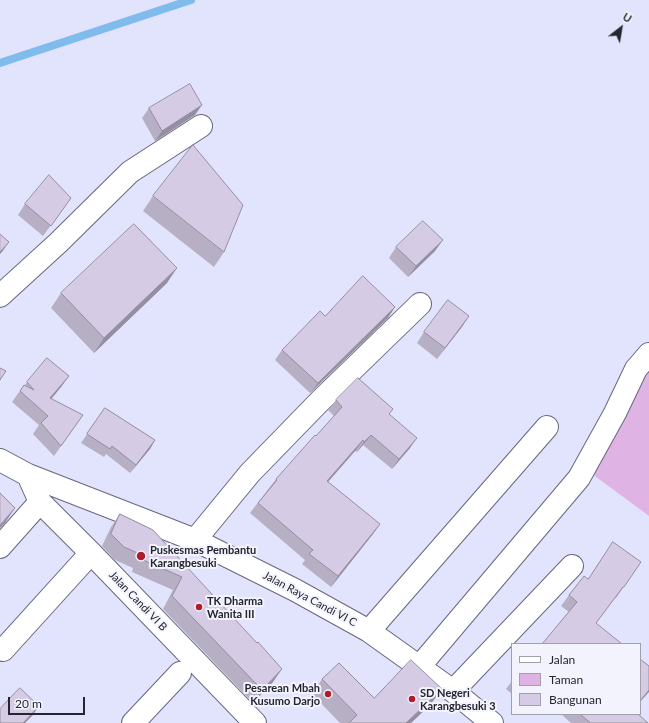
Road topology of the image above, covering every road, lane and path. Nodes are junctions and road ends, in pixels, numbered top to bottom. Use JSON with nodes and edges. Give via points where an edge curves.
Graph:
{"nodes":[{"id":1,"x":200,"y":126,"type":"dead end"},
{"id":2,"x":0,"y":296,"type":"edge"},
{"id":3,"x":420,"y":304,"type":"dead end"},
{"id":4,"x":649,"y":354,"type":"edge"},
{"id":5,"x":547,"y":427,"type":"dead end"},
{"id":6,"x":0,"y":460,"type":"edge"},
{"id":7,"x":28,"y":475,"type":"junction"},
{"id":8,"x":40,"y":502,"type":"junction"},
{"id":9,"x":195,"y":540,"type":"junction"},
{"id":10,"x":0,"y":547,"type":"edge"},
{"id":11,"x":91,"y":553,"type":"junction"},
{"id":12,"x":572,"y":566,"type":"dead end"},
{"id":13,"x":369,"y":631,"type":"junction"},
{"id":14,"x":3,"y":650,"type":"dead end"},
{"id":15,"x":420,"y":667,"type":"junction"},
{"id":16,"x":180,"y":673,"type":"dead end"},
{"id":17,"x":453,"y":691,"type":"junction"},
{"id":18,"x":133,"y":723,"type":"edge"},
{"id":19,"x":255,"y":723,"type":"edge"},
{"id":20,"x":492,"y":723,"type":"edge"}],
"edges":[{"from":1,"to":2,"type":"street","via":[[130,172]]},
{"from":3,"to":9,"type":"street","via":[[250,473]]},
{"from":4,"to":15,"type":"street","via":[[636,369],[579,478]]},
{"from":5,"to":13,"type":"street"},
{"from":6,"to":7,"type":"street","name":"Jalan Raya Candi VI C"},
{"from":7,"to":8,"type":"street","name":"Jalan Candi VI B"},
{"from":7,"to":9,"type":"street","name":"Jalan Raya Candi VI C"},
{"from":8,"to":10,"type":"street"},
{"from":8,"to":11,"type":"street","name":"Jalan Candi VI B"},
{"from":9,"to":13,"type":"street","name":"Jalan Raya Candi VI C","via":[[295,590]]},
{"from":11,"to":14,"type":"street"},
{"from":11,"to":19,"type":"street","name":"Jalan Candi VI B"},
{"from":12,"to":17,"type":"street"},
{"from":13,"to":15,"type":"street","name":"Jalan Raya Candi VI C"},
{"from":15,"to":17,"type":"street","name":"Jalan Raya Candi VI C"},
{"from":16,"to":18,"type":"street"},
{"from":17,"to":20,"type":"street","name":"Jalan Raya Candi VI C"}]}
